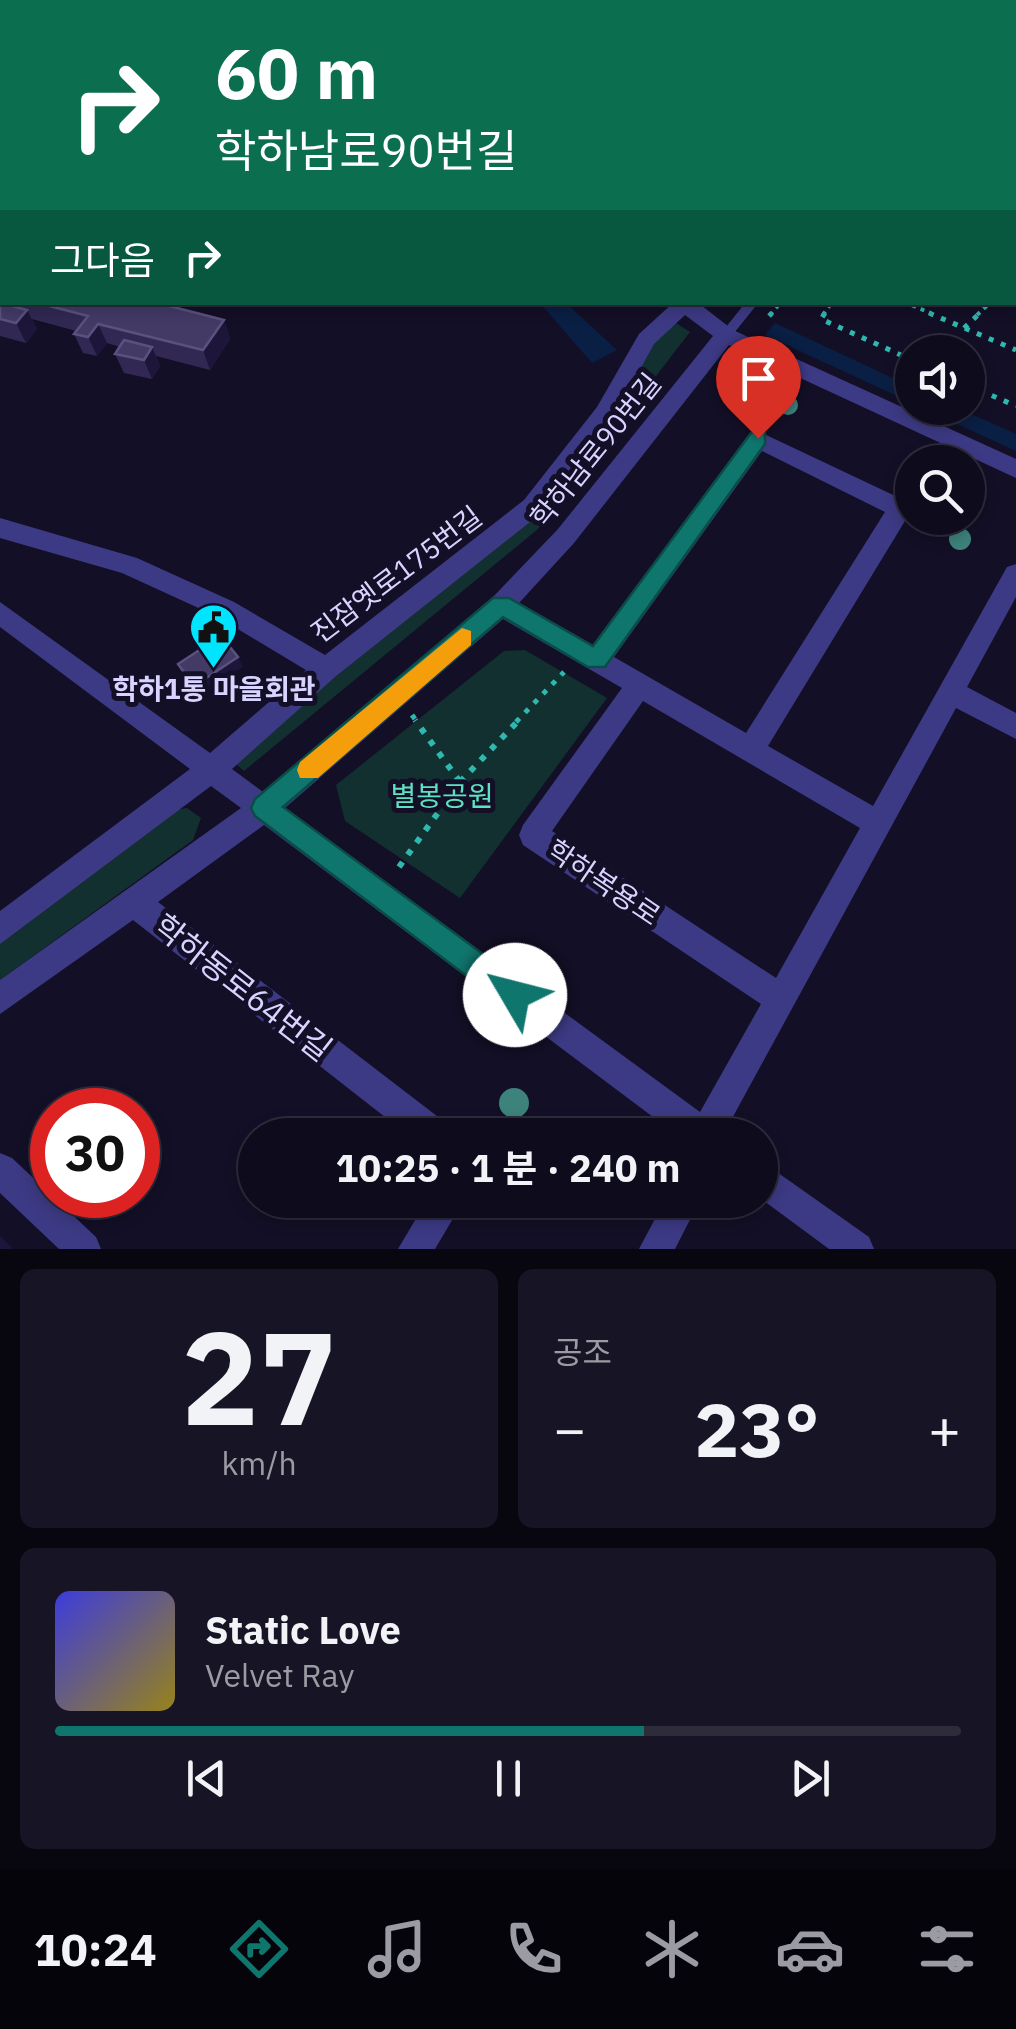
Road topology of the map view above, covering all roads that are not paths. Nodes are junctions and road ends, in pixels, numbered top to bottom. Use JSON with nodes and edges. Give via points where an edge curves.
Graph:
{"nodes":[{"id":1,"x":685,"y":305,"type":"edge"},
{"id":2,"x":687,"y":305,"type":"edge"},
{"id":3,"x":751,"y":305,"type":"edge"},
{"id":4,"x":726,"y":335,"type":"junction"},
{"id":5,"x":1016,"y":469,"type":"edge"},
{"id":6,"x":0,"y":528,"type":"edge"},
{"id":7,"x":1016,"y":574,"type":"edge"},
{"id":8,"x":501,"y":605,"type":"junction"},
{"id":9,"x":0,"y":613,"type":"edge"},
{"id":10,"x":584,"y":662,"type":"junction"},
{"id":11,"x":326,"y":670,"type":"junction"},
{"id":12,"x":639,"y":685,"type":"junction"},
{"id":13,"x":951,"y":692,"type":"junction"},
{"id":14,"x":1016,"y":727,"type":"edge"},
{"id":15,"x":751,"y":750,"type":"junction"},
{"id":16,"x":212,"y":768,"type":"junction"},
{"id":17,"x":264,"y":808,"type":"junction"},
{"id":18,"x":880,"y":825,"type":"junction"},
{"id":19,"x":134,"y":903,"type":"junction"},
{"id":20,"x":0,"y":929,"type":"edge"},
{"id":21,"x":0,"y":998,"type":"edge"},
{"id":22,"x":779,"y":998,"type":"junction"},
{"id":23,"x":412,"y":1118,"type":"edge"},
{"id":24,"x":681,"y":1118,"type":"edge"},
{"id":25,"x":713,"y":1118,"type":"edge"},
{"id":26,"x":0,"y":1170,"type":"edge"},
{"id":27,"x":778,"y":1190,"type":"edge"},
{"id":28,"x":435,"y":1218,"type":"edge"},
{"id":29,"x":673,"y":1218,"type":"edge"},
{"id":30,"x":84,"y":1249,"type":"edge"},
{"id":31,"x":415,"y":1249,"type":"edge"},
{"id":32,"x":656,"y":1249,"type":"edge"},
{"id":33,"x":857,"y":1249,"type":"edge"}],
"edges":[{"from":1,"to":11,"type":"street","name":"진잠옛로175번길","via":[[646,339],[605,413],[532,508]]},
{"from":2,"to":4,"type":"street"},
{"from":3,"to":4,"type":"lane"},
{"from":4,"to":5,"type":"street"},
{"from":4,"to":8,"type":"street","name":"학하남로90번길","via":[[566,536]]},
{"from":6,"to":11,"type":"street","name":"진잠옛로175번길","via":[[128,565],[226,608]]},
{"from":7,"to":13,"type":"street"},
{"from":8,"to":10,"type":"street"},
{"from":8,"to":17,"type":"street","name":"학하남로90번길"},
{"from":9,"to":16,"type":"street"},
{"from":10,"to":12,"type":"street"},
{"from":10,"to":15,"type":"street","via":[[758,438],[900,508]]},
{"from":11,"to":16,"type":"street"},
{"from":12,"to":15,"type":"street"},
{"from":12,"to":22,"type":"street","name":"학하복용로","via":[[533,835]]},
{"from":13,"to":14,"type":"street"},
{"from":13,"to":18,"type":"street"},
{"from":15,"to":18,"type":"street"},
{"from":16,"to":17,"type":"street"},
{"from":16,"to":20,"type":"street"},
{"from":17,"to":19,"type":"street","name":"학하남로90번길"},
{"from":17,"to":24,"type":"street"},
{"from":18,"to":22,"type":"street"},
{"from":19,"to":21,"type":"street","name":"학하동로64번길"},
{"from":19,"to":23,"type":"street","name":"학하동로64번길"},
{"from":22,"to":25,"type":"street"},
{"from":26,"to":30,"type":"street"},
{"from":27,"to":33,"type":"street"},
{"from":28,"to":31,"type":"street"},
{"from":29,"to":32,"type":"street"}]}
